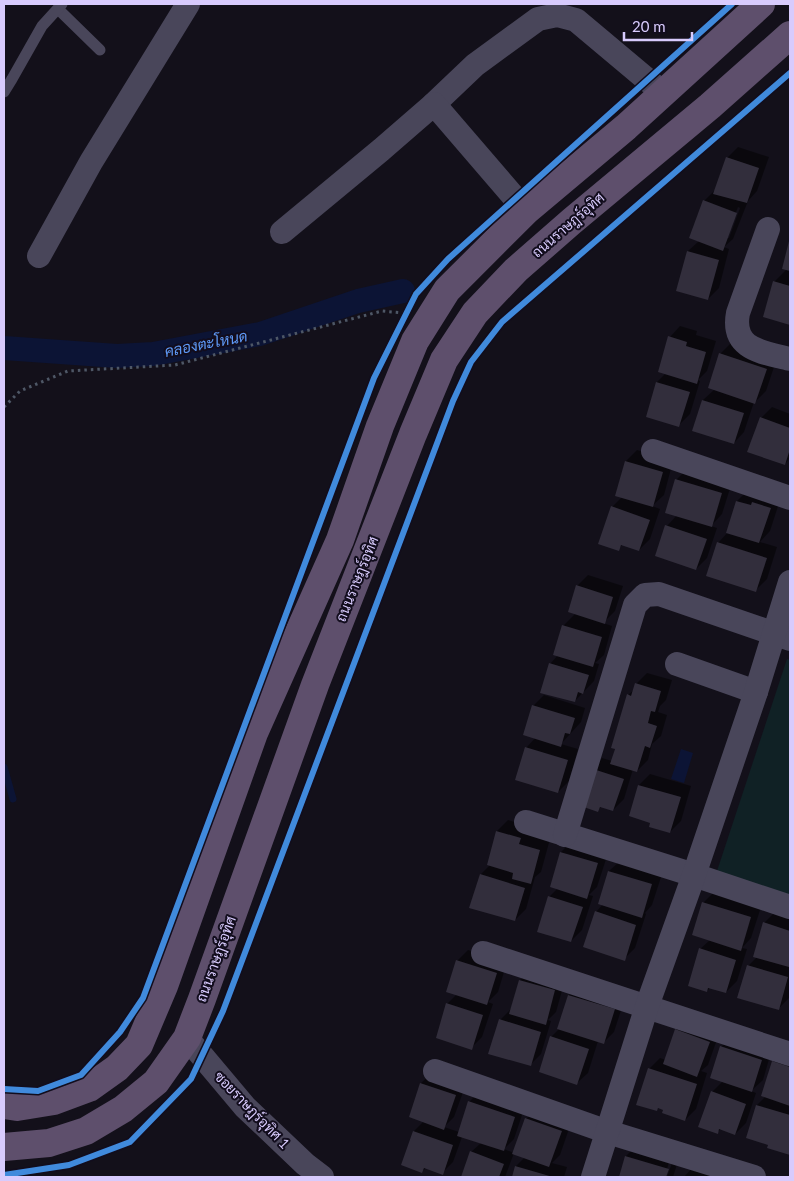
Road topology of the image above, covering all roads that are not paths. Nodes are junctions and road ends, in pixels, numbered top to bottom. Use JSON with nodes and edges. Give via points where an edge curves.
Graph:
{"nodes":[{"id":1,"x":188,"y":4,"type":"edge"},
{"id":2,"x":762,"y":4,"type":"edge"},
{"id":3,"x":60,"y":7,"type":"edge"},
{"id":4,"x":790,"y":35,"type":"edge"},
{"id":5,"x":100,"y":50,"type":"dead end"},
{"id":6,"x":4,"y":92,"type":"edge"},
{"id":7,"x":663,"y":93,"type":"junction"},
{"id":8,"x":434,"y":104,"type":"junction"},
{"id":9,"x":526,"y":211,"type":"junction"},
{"id":10,"x":768,"y":229,"type":"dead end"},
{"id":11,"x":282,"y":232,"type":"dead end"},
{"id":12,"x":39,"y":256,"type":"dead end"},
{"id":13,"x":790,"y":359,"type":"edge"},
{"id":14,"x":653,"y":451,"type":"dead end"},
{"id":15,"x":790,"y":498,"type":"edge"},
{"id":16,"x":790,"y":582,"type":"edge"},
{"id":17,"x":782,"y":636,"type":"edge"},
{"id":18,"x":677,"y":664,"type":"dead end"},
{"id":19,"x":756,"y":692,"type":"junction"},
{"id":20,"x":526,"y":822,"type":"dead end"},
{"id":21,"x":565,"y":835,"type":"junction"},
{"id":22,"x":694,"y":875,"type":"junction"},
{"id":23,"x":790,"y":907,"type":"edge"},
{"id":24,"x":483,"y":953,"type":"dead end"},
{"id":25,"x":647,"y":1006,"type":"junction"},
{"id":26,"x":187,"y":1038,"type":"junction"},
{"id":27,"x":790,"y":1054,"type":"edge"},
{"id":28,"x":434,"y":1071,"type":"dead end"},
{"id":29,"x":4,"y":1105,"type":"edge"},
{"id":30,"x":608,"y":1132,"type":"junction"},
{"id":31,"x":4,"y":1147,"type":"edge"},
{"id":32,"x":322,"y":1177,"type":"edge"},
{"id":33,"x":593,"y":1177,"type":"edge"},
{"id":34,"x":754,"y":1177,"type":"edge"}],
"edges":[{"from":1,"to":12,"type":"street","via":[[91,162]]},
{"from":2,"to":7,"type":"main road"},
{"from":3,"to":5,"type":"lane"},
{"from":3,"to":6,"type":"lane","via":[[42,26]]},
{"from":4,"to":26,"type":"main road","name":"ถนนราษฎร์อุทิศ","via":[[516,270],[475,313],[444,360],[315,685]]},
{"from":7,"to":8,"type":"street","via":[[576,20],[557,15],[538,19],[475,65]]},
{"from":7,"to":9,"type":"main road"},
{"from":8,"to":9,"type":"street"},
{"from":8,"to":11,"type":"street"},
{"from":9,"to":29,"type":"main road","via":[[447,290],[415,341],[380,426],[340,540],[254,733],[164,986],[139,1045],[118,1068],[89,1088],[54,1100],[17,1107]]},
{"from":10,"to":13,"type":"street","via":[[736,324],[738,334],[750,347]]},
{"from":14,"to":15,"type":"street"},
{"from":16,"to":17,"type":"street"},
{"from":17,"to":19,"type":"street"},
{"from":17,"to":21,"type":"street","via":[[659,594],[645,595],[635,605]]},
{"from":18,"to":19,"type":"street"},
{"from":19,"to":22,"type":"street"},
{"from":20,"to":21,"type":"street"},
{"from":21,"to":22,"type":"street"},
{"from":22,"to":23,"type":"street"},
{"from":22,"to":25,"type":"street"},
{"from":24,"to":25,"type":"street"},
{"from":25,"to":27,"type":"street"},
{"from":25,"to":30,"type":"street"},
{"from":26,"to":31,"type":"main road","name":"ถนนราษฎร์อุทิศ","via":[[156,1082],[123,1109],[86,1131],[48,1143]]},
{"from":26,"to":32,"type":"street","name":"ซอยราษฎร์อุทิศ 1","via":[[245,1107]]},
{"from":28,"to":30,"type":"street"},
{"from":30,"to":33,"type":"street"},
{"from":30,"to":34,"type":"street"}]}
